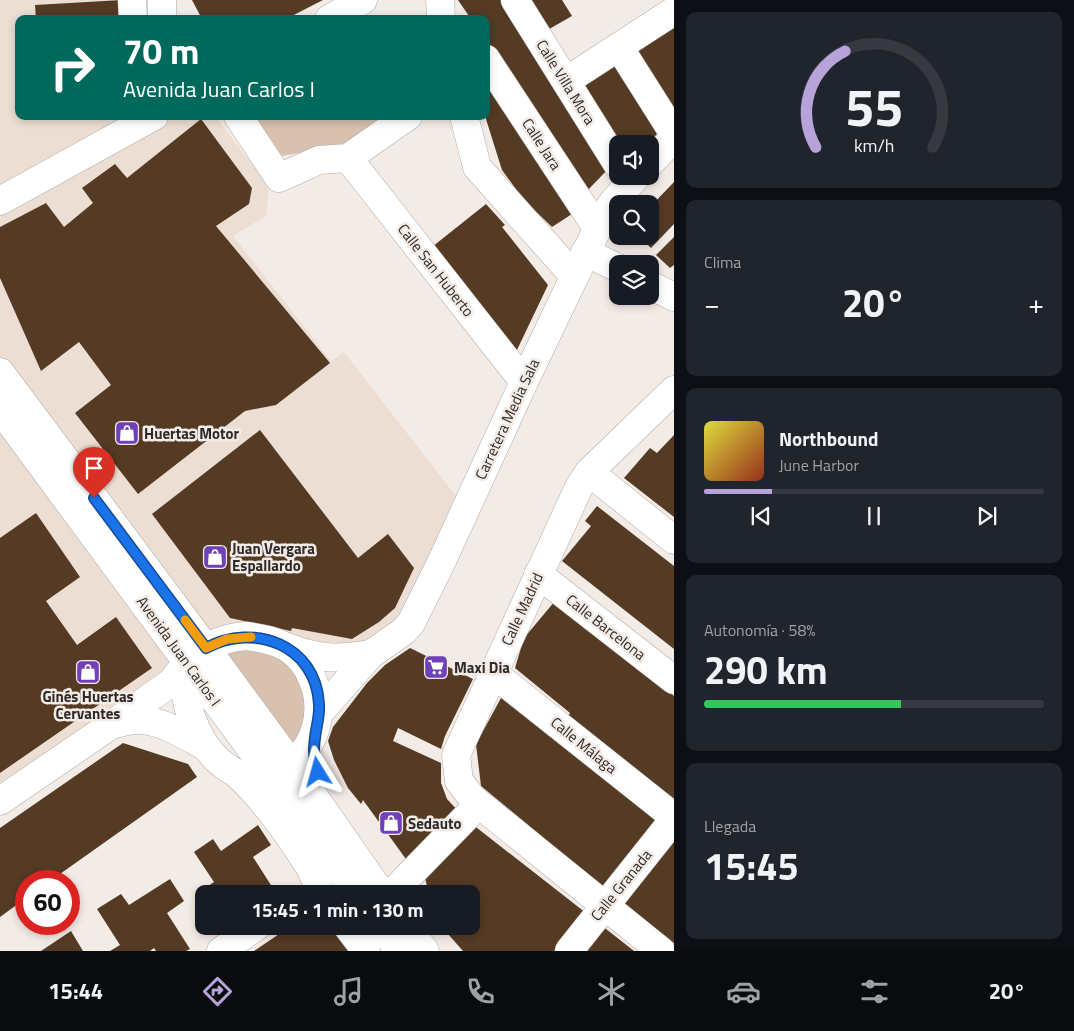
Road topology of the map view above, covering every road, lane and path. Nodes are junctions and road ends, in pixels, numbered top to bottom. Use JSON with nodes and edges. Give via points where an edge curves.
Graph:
{"nodes":[{"id":1,"x":132,"y":0,"type":"edge"},
{"id":2,"x":162,"y":0,"type":"edge"},
{"id":3,"x":363,"y":0,"type":"edge"},
{"id":4,"x":440,"y":0,"type":"edge"},
{"id":5,"x":515,"y":0,"type":"edge"},
{"id":6,"x":674,"y":11,"type":"edge"},
{"id":7,"x":133,"y":15,"type":"edge"},
{"id":8,"x":162,"y":15,"type":"edge"},
{"id":9,"x":336,"y":15,"type":"edge"},
{"id":10,"x":441,"y":15,"type":"edge"},
{"id":11,"x":619,"y":46,"type":"junction"},
{"id":12,"x":490,"y":67,"type":"edge"},
{"id":13,"x":566,"y":81,"type":"junction"},
{"id":14,"x":145,"y":120,"type":"edge"},
{"id":15,"x":241,"y":120,"type":"edge"},
{"id":16,"x":402,"y":120,"type":"edge"},
{"id":17,"x":465,"y":120,"type":"edge"},
{"id":18,"x":674,"y":134,"type":"edge"},
{"id":19,"x":674,"y":138,"type":"edge"},
{"id":20,"x":609,"y":148,"type":"edge"},
{"id":21,"x":659,"y":154,"type":"edge"},
{"id":22,"x":348,"y":158,"type":"junction"},
{"id":23,"x":622,"y":185,"type":"edge"},
{"id":24,"x":0,"y":201,"type":"edge"},
{"id":25,"x":586,"y":252,"type":"junction"},
{"id":26,"x":609,"y":264,"type":"edge"},
{"id":27,"x":659,"y":288,"type":"edge"},
{"id":28,"x":674,"y":296,"type":"edge"},
{"id":29,"x":0,"y":372,"type":"edge"},
{"id":30,"x":524,"y":382,"type":"junction"},
{"id":31,"x":674,"y":390,"type":"edge"},
{"id":32,"x":0,"y":409,"type":"edge"},
{"id":33,"x":9,"y":427,"type":"edge"},
{"id":34,"x":589,"y":472,"type":"junction"},
{"id":35,"x":674,"y":540,"type":"edge"},
{"id":36,"x":538,"y":574,"type":"junction"},
{"id":37,"x":284,"y":646,"type":"junction"},
{"id":38,"x":371,"y":654,"type":"junction"},
{"id":39,"x":196,"y":655,"type":"junction"},
{"id":40,"x":493,"y":673,"type":"junction"},
{"id":41,"x":674,"y":680,"type":"edge"},
{"id":42,"x":318,"y":719,"type":"junction"},
{"id":43,"x":111,"y":725,"type":"junction"},
{"id":44,"x":206,"y":747,"type":"junction"},
{"id":45,"x":282,"y":771,"type":"junction"},
{"id":46,"x":237,"y":774,"type":"junction"},
{"id":47,"x":0,"y":801,"type":"edge"},
{"id":48,"x":479,"y":804,"type":"junction"},
{"id":49,"x":674,"y":818,"type":"edge"},
{"id":50,"x":348,"y":863,"type":"junction"},
{"id":51,"x":314,"y":885,"type":"edge"},
{"id":52,"x":322,"y":885,"type":"edge"},
{"id":53,"x":355,"y":885,"type":"edge"},
{"id":54,"x":372,"y":885,"type":"edge"},
{"id":55,"x":400,"y":885,"type":"edge"},
{"id":56,"x":605,"y":905,"type":"junction"},
{"id":57,"x":244,"y":935,"type":"edge"},
{"id":58,"x":354,"y":935,"type":"edge"},
{"id":59,"x":387,"y":935,"type":"edge"},
{"id":60,"x":412,"y":935,"type":"edge"},
{"id":61,"x":223,"y":950,"type":"edge"},
{"id":62,"x":366,"y":951,"type":"edge"},
{"id":63,"x":399,"y":951,"type":"edge"},
{"id":64,"x":424,"y":951,"type":"edge"},
{"id":65,"x":569,"y":951,"type":"edge"},
{"id":66,"x":662,"y":951,"type":"edge"}],
"edges":[{"from":1,"to":7,"type":"street"},
{"from":2,"to":8,"type":"street"},
{"from":3,"to":9,"type":"street"},
{"from":4,"to":10,"type":"street"},
{"from":5,"to":13,"type":"street","name":"Calle Villa Mora"},
{"from":6,"to":11,"type":"street"},
{"from":11,"to":13,"type":"street"},
{"from":11,"to":18,"type":"street"},
{"from":12,"to":25,"type":"street","name":"Calle Jara"},
{"from":13,"to":20,"type":"street","name":"Calle Villa Mora"},
{"from":14,"to":24,"type":"street"},
{"from":15,"to":22,"type":"street","via":[[278,178],[319,160]]},
{"from":16,"to":22,"type":"street"},
{"from":17,"to":25,"type":"street","via":[[477,167]]},
{"from":19,"to":21,"type":"street"},
{"from":22,"to":30,"type":"street","name":"Calle San Huberto"},
{"from":23,"to":25,"type":"street","name":"Carretera Media Sala"},
{"from":25,"to":26,"type":"street"},
{"from":25,"to":30,"type":"street","name":"Carretera Media Sala"},
{"from":27,"to":28,"type":"street"},
{"from":29,"to":39,"type":"street","name":"Avenida Juan Carlos I"},
{"from":30,"to":38,"type":"street","name":"Carretera Media Sala","via":[[411,623]]},
{"from":31,"to":34,"type":"street","name":"Calle Madrid"},
{"from":32,"to":33,"type":"street","name":"Avenida Juan Carlos I"},
{"from":33,"to":39,"type":"street","name":"Avenida Juan Carlos I"},
{"from":34,"to":35,"type":"street"},
{"from":34,"to":36,"type":"street","name":"Calle Madrid","via":[[578,487]]},
{"from":36,"to":40,"type":"street","name":"Calle Madrid"},
{"from":36,"to":41,"type":"street","name":"Calle Barcelona"},
{"from":37,"to":38,"type":"street","name":"Carretera Media Sala","via":[[326,658]]},
{"from":37,"to":39,"type":"street","name":"Carretera Media Sala","via":[[246,636],[227,639]]},
{"from":37,"to":42,"type":"street","via":[[298,655],[309,670],[318,692]]},
{"from":38,"to":42,"type":"street","name":"Carretera Media Sala"},
{"from":39,"to":43,"type":"street","via":[[172,682]]},
{"from":39,"to":44,"type":"street","via":[[184,673],[186,699],[194,725]]},
{"from":39,"to":45,"type":"street","name":"Avenida Juan Carlos I"},
{"from":40,"to":48,"type":"street","name":"Calle Madrid","via":[[456,755],[459,781]]},
{"from":40,"to":49,"type":"street","name":"Calle Málaga"},
{"from":42,"to":45,"type":"street","name":"Carretera Media Sala","via":[[305,749]]},
{"from":42,"to":50,"type":"street","via":[[314,747],[318,772],[340,806]]},
{"from":43,"to":44,"type":"street","via":[[130,720],[149,722],[170,728]]},
{"from":43,"to":47,"type":"street"},
{"from":44,"to":46,"type":"street"},
{"from":45,"to":46,"type":"street","via":[[258,780]]},
{"from":45,"to":50,"type":"street","name":"Avenida Juan Carlos I"},
{"from":46,"to":51,"type":"street","via":[[255,791],[309,867]]},
{"from":48,"to":55,"type":"street"},
{"from":48,"to":56,"type":"street","name":"Calle Madrid"},
{"from":49,"to":56,"type":"street","name":"Calle Granada"},
{"from":50,"to":52,"type":"street"},
{"from":50,"to":53,"type":"street","name":"Avenida Juan Carlos I"},
{"from":50,"to":54,"type":"street","name":"Avenida Juan Carlos I"},
{"from":56,"to":65,"type":"street","name":"Calle Granada"},
{"from":56,"to":66,"type":"street","name":"Calle Madrid"},
{"from":57,"to":61,"type":"street"},
{"from":58,"to":62,"type":"street"},
{"from":59,"to":63,"type":"street"},
{"from":60,"to":64,"type":"street"}]}
